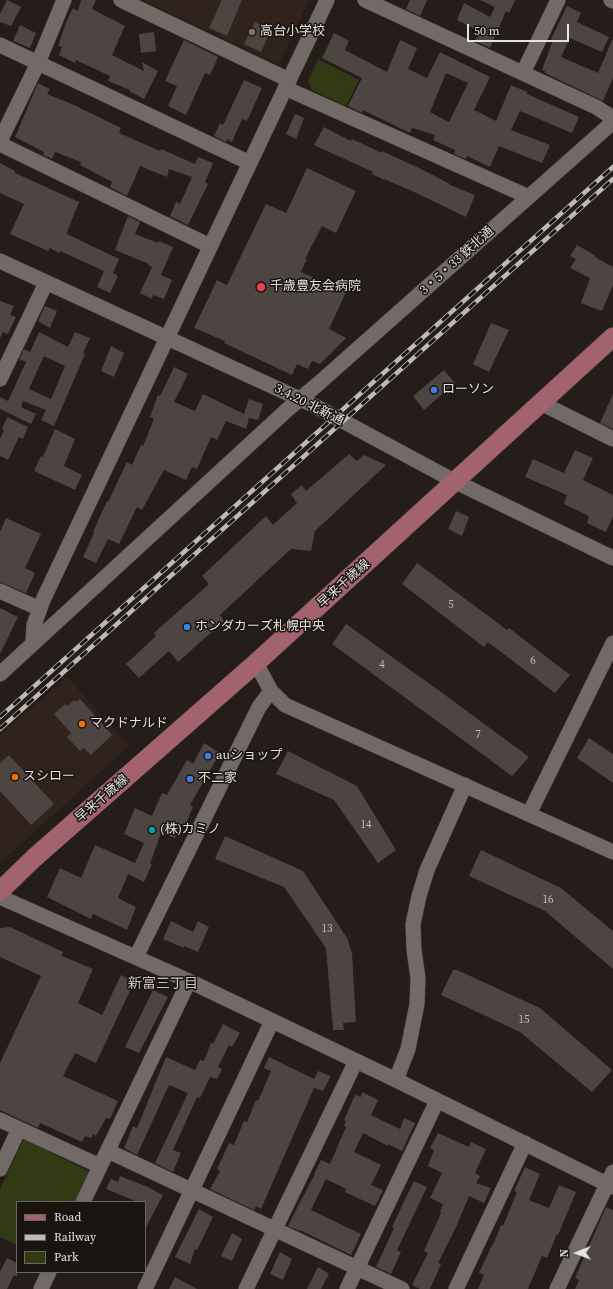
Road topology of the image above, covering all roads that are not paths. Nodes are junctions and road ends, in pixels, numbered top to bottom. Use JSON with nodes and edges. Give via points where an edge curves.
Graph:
{"nodes":[{"id":1,"x":64,"y":0,"type":"edge"},
{"id":2,"x":121,"y":0,"type":"edge"},
{"id":3,"x":327,"y":0,"type":"edge"},
{"id":4,"x":365,"y":0,"type":"edge"},
{"id":5,"x":558,"y":0,"type":"edge"},
{"id":6,"x":0,"y":45,"type":"edge"},
{"id":7,"x":38,"y":63,"type":"junction"},
{"id":8,"x":523,"y":73,"type":"junction"},
{"id":9,"x":287,"y":84,"type":"junction"},
{"id":10,"x":613,"y":118,"type":"edge"},
{"id":11,"x":613,"y":122,"type":"edge"},
{"id":12,"x":0,"y":142,"type":"edge"},
{"id":13,"x":250,"y":163,"type":"junction"},
{"id":14,"x":529,"y":197,"type":"junction"},
{"id":15,"x":210,"y":246,"type":"junction"},
{"id":16,"x":0,"y":261,"type":"edge"},
{"id":17,"x":46,"y":283,"type":"junction"},
{"id":18,"x":613,"y":337,"type":"edge"},
{"id":19,"x":167,"y":338,"type":"junction"},
{"id":20,"x":0,"y":379,"type":"edge"},
{"id":21,"x":300,"y":400,"type":"junction"},
{"id":22,"x":541,"y":403,"type":"junction"},
{"id":23,"x":613,"y":439,"type":"edge"},
{"id":24,"x":456,"y":482,"type":"junction"},
{"id":25,"x":613,"y":558,"type":"edge"},
{"id":26,"x":0,"y":591,"type":"edge"},
{"id":27,"x":40,"y":609,"type":"junction"},
{"id":28,"x":613,"y":643,"type":"edge"},
{"id":29,"x":33,"y":644,"type":"junction"},
{"id":30,"x":256,"y":663,"type":"junction"},
{"id":31,"x":0,"y":674,"type":"edge"},
{"id":32,"x":271,"y":691,"type":"junction"},
{"id":33,"x":465,"y":785,"type":"junction"},
{"id":34,"x":529,"y":814,"type":"junction"},
{"id":35,"x":613,"y":852,"type":"edge"},
{"id":36,"x":0,"y":891,"type":"edge"},
{"id":37,"x":0,"y":897,"type":"edge"},
{"id":38,"x":136,"y":957,"type":"junction"},
{"id":39,"x":189,"y":981,"type":"junction"},
{"id":40,"x":272,"y":1021,"type":"junction"},
{"id":41,"x":356,"y":1061,"type":"junction"},
{"id":42,"x":396,"y":1080,"type":"junction"},
{"id":43,"x":437,"y":1101,"type":"junction"},
{"id":44,"x":0,"y":1120,"type":"edge"},
{"id":45,"x":19,"y":1129,"type":"junction"},
{"id":46,"x":524,"y":1144,"type":"junction"},
{"id":47,"x":108,"y":1151,"type":"junction"},
{"id":48,"x":100,"y":1166,"type":"junction"},
{"id":49,"x":0,"y":1169,"type":"edge"},
{"id":50,"x":611,"y":1181,"type":"edge"},
{"id":51,"x":192,"y":1190,"type":"junction"},
{"id":52,"x":83,"y":1201,"type":"edge"},
{"id":53,"x":275,"y":1229,"type":"junction"},
{"id":54,"x":357,"y":1268,"type":"junction"},
{"id":55,"x":49,"y":1273,"type":"edge"},
{"id":56,"x":41,"y":1289,"type":"edge"},
{"id":57,"x":146,"y":1289,"type":"edge"},
{"id":58,"x":246,"y":1289,"type":"edge"},
{"id":59,"x":347,"y":1289,"type":"edge"},
{"id":60,"x":402,"y":1289,"type":"edge"},
{"id":61,"x":456,"y":1289,"type":"edge"},
{"id":62,"x":557,"y":1289,"type":"edge"}],
"edges":[{"from":1,"to":7,"type":"street"},
{"from":2,"to":9,"type":"street"},
{"from":3,"to":9,"type":"street"},
{"from":4,"to":8,"type":"street"},
{"from":5,"to":8,"type":"street"},
{"from":6,"to":7,"type":"street"},
{"from":7,"to":12,"type":"street"},
{"from":7,"to":13,"type":"street"},
{"from":8,"to":10,"type":"street","via":[[596,107]]},
{"from":9,"to":13,"type":"street"},
{"from":9,"to":14,"type":"street"},
{"from":11,"to":14,"type":"street","name":"3・5・33 鉄北通"},
{"from":12,"to":15,"type":"street"},
{"from":13,"to":15,"type":"street"},
{"from":14,"to":21,"type":"street","name":"3・5・33 鉄北通"},
{"from":15,"to":19,"type":"street"},
{"from":16,"to":17,"type":"street","name":"3.4.20 北新通"},
{"from":17,"to":19,"type":"street","name":"3.4.20 北新通"},
{"from":17,"to":20,"type":"street"},
{"from":18,"to":22,"type":"main road","name":"早来千歳線"},
{"from":19,"to":21,"type":"street","name":"3.4.20 北新通"},
{"from":19,"to":27,"type":"street"},
{"from":21,"to":24,"type":"street","name":"3.4.20 北新通"},
{"from":21,"to":29,"type":"street","name":"3・5・33 鉄北通"},
{"from":22,"to":23,"type":"street"},
{"from":22,"to":24,"type":"main road","name":"早来千歳線"},
{"from":24,"to":25,"type":"street","name":"3.4.20 北新通"},
{"from":24,"to":30,"type":"main road","name":"早来千歳線"},
{"from":26,"to":27,"type":"street"},
{"from":27,"to":29,"type":"street","via":[[34,625]]},
{"from":28,"to":34,"type":"street"},
{"from":29,"to":31,"type":"street","name":"3・5・33 鉄北通"},
{"from":30,"to":32,"type":"street"},
{"from":30,"to":36,"type":"main road","name":"早来千歳線","via":[[34,858]]},
{"from":32,"to":33,"type":"street","via":[[285,705]]},
{"from":32,"to":38,"type":"street","via":[[259,707]]},
{"from":33,"to":34,"type":"street"},
{"from":33,"to":42,"type":"street","via":[[427,870],[419,896],[413,924],[418,978],[417,1004],[408,1049]]},
{"from":34,"to":35,"type":"street"},
{"from":37,"to":38,"type":"street"},
{"from":38,"to":39,"type":"street"},
{"from":39,"to":40,"type":"street"},
{"from":39,"to":47,"type":"street"},
{"from":40,"to":41,"type":"street"},
{"from":40,"to":51,"type":"street"},
{"from":41,"to":42,"type":"street"},
{"from":41,"to":53,"type":"street"},
{"from":42,"to":43,"type":"street"},
{"from":43,"to":46,"type":"street"},
{"from":43,"to":54,"type":"street"},
{"from":44,"to":45,"type":"street"},
{"from":45,"to":48,"type":"street"},
{"from":45,"to":49,"type":"street"},
{"from":46,"to":50,"type":"street"},
{"from":46,"to":61,"type":"street"},
{"from":47,"to":48,"type":"street"},
{"from":47,"to":51,"type":"street"},
{"from":48,"to":52,"type":"street"},
{"from":50,"to":62,"type":"street"},
{"from":51,"to":53,"type":"street"},
{"from":51,"to":57,"type":"street"},
{"from":53,"to":54,"type":"street"},
{"from":53,"to":58,"type":"street"},
{"from":54,"to":59,"type":"street"},
{"from":54,"to":60,"type":"street"},
{"from":55,"to":56,"type":"street"}]}
